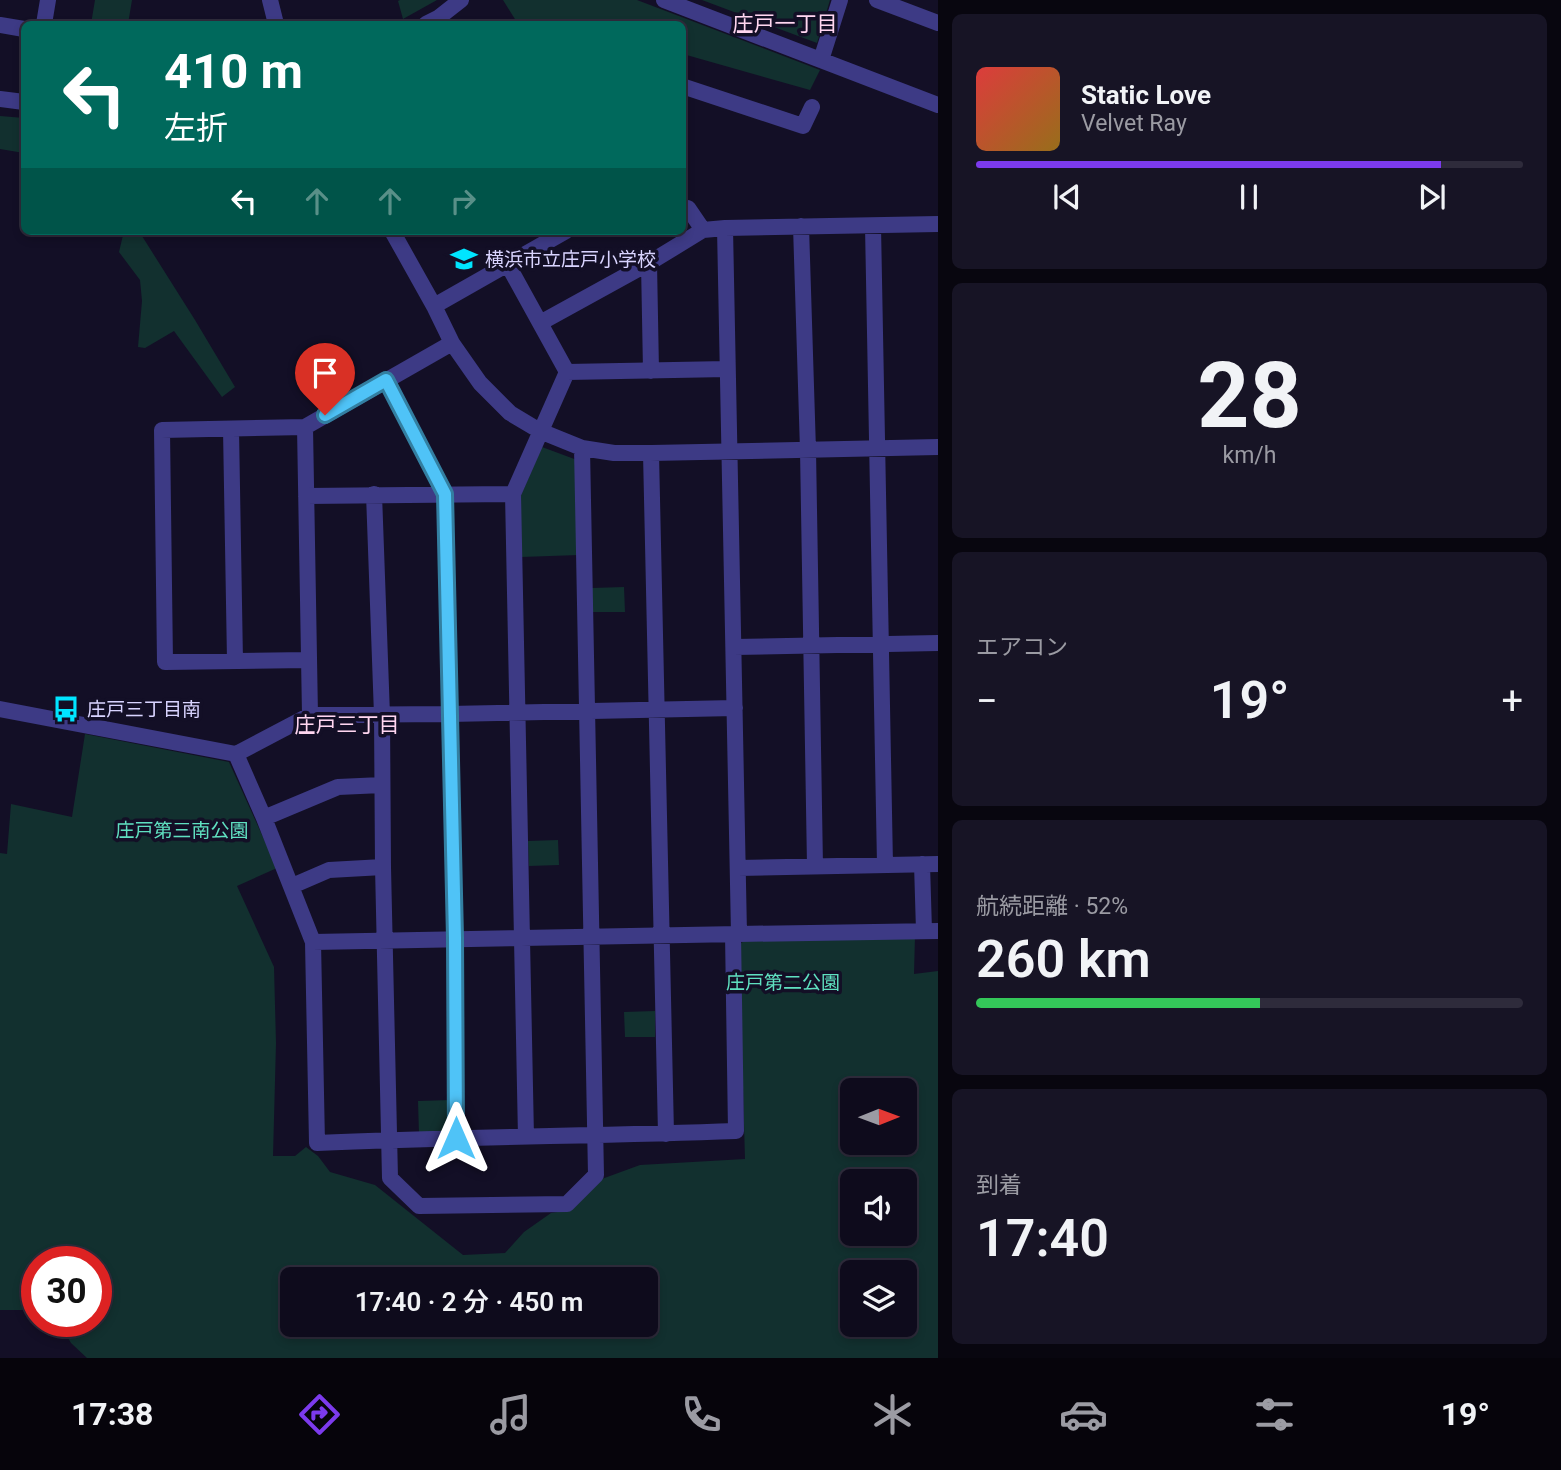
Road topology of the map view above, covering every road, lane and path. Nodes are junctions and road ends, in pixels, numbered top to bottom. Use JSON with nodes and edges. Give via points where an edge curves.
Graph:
{"nodes":[{"id":1,"x":48,"y":0,"type":"edge"},
{"id":2,"x":270,"y":0,"type":"edge"},
{"id":3,"x":461,"y":0,"type":"edge"},
{"id":4,"x":664,"y":0,"type":"edge"},
{"id":5,"x":840,"y":0,"type":"edge"},
{"id":6,"x":877,"y":0,"type":"edge"},
{"id":7,"x":44,"y":21,"type":"edge"},
{"id":8,"x":275,"y":21,"type":"edge"},
{"id":9,"x":432,"y":21,"type":"edge"},
{"id":10,"x":938,"y":23,"type":"edge"},
{"id":11,"x":0,"y":25,"type":"edge"},
{"id":12,"x":21,"y":28,"type":"edge"},
{"id":13,"x":821,"y":60,"type":"junction"},
{"id":14,"x":686,"y":87,"type":"edge"},
{"id":15,"x":0,"y":99,"type":"edge"},
{"id":16,"x":21,"y":102,"type":"edge"},
{"id":17,"x":938,"y":105,"type":"edge"},
{"id":18,"x":812,"y":107,"type":"dead end"},
{"id":19,"x":688,"y":208,"type":"dead end"},
{"id":20,"x":938,"y":224,"type":"edge"},
{"id":21,"x":801,"y":226,"type":"junction"},
{"id":22,"x":873,"y":226,"type":"junction"},
{"id":23,"x":725,"y":229,"type":"junction"},
{"id":24,"x":703,"y":230,"type":"junction"},
{"id":25,"x":394,"y":235,"type":"edge"},
{"id":26,"x":559,"y":235,"type":"edge"},
{"id":27,"x":649,"y":263,"type":"junction"},
{"id":28,"x":508,"y":265,"type":"junction"},
{"id":29,"x":434,"y":306,"type":"junction"},
{"id":30,"x":540,"y":323,"type":"junction"},
{"id":31,"x":452,"y":344,"type":"junction"},
{"id":32,"x":727,"y":369,"type":"junction"},
{"id":33,"x":651,"y":371,"type":"junction"},
{"id":34,"x":568,"y":372,"type":"junction"},
{"id":35,"x":386,"y":380,"type":"junction"},
{"id":36,"x":304,"y":427,"type":"junction"},
{"id":37,"x":231,"y":429,"type":"junction"},
{"id":38,"x":540,"y":431,"type":"junction"},
{"id":39,"x":938,"y":447,"type":"edge"},
{"id":40,"x":582,"y":448,"type":"junction"},
{"id":41,"x":876,"y":449,"type":"junction"},
{"id":42,"x":808,"y":450,"type":"junction"},
{"id":43,"x":729,"y":452,"type":"junction"},
{"id":44,"x":651,"y":453,"type":"junction"},
{"id":45,"x":374,"y":494,"type":"junction"},
{"id":46,"x":445,"y":494,"type":"junction"},
{"id":47,"x":513,"y":494,"type":"junction"},
{"id":48,"x":306,"y":496,"type":"junction"},
{"id":49,"x":881,"y":643,"type":"junction"},
{"id":50,"x":938,"y":643,"type":"edge"},
{"id":51,"x":811,"y":645,"type":"junction"},
{"id":52,"x":734,"y":647,"type":"junction"},
{"id":53,"x":308,"y":660,"type":"junction"},
{"id":54,"x":235,"y":661,"type":"junction"},
{"id":55,"x":735,"y":708,"type":"junction"},
{"id":56,"x":0,"y":709,"type":"edge"},
{"id":57,"x":656,"y":709,"type":"junction"},
{"id":58,"x":587,"y":710,"type":"junction"},
{"id":59,"x":518,"y":711,"type":"junction"},
{"id":60,"x":449,"y":714,"type":"junction"},
{"id":61,"x":310,"y":715,"type":"junction"},
{"id":62,"x":382,"y":715,"type":"junction"},
{"id":63,"x":236,"y":754,"type":"junction"},
{"id":64,"x":382,"y":785,"type":"junction"},
{"id":65,"x":264,"y":818,"type":"junction"},
{"id":66,"x":930,"y":864,"type":"edge"},
{"id":67,"x":885,"y":865,"type":"junction"},
{"id":68,"x":815,"y":866,"type":"junction"},
{"id":69,"x":383,"y":867,"type":"junction"},
{"id":70,"x":738,"y":868,"type":"junction"},
{"id":71,"x":292,"y":887,"type":"junction"},
{"id":72,"x":931,"y":931,"type":"edge"},
{"id":73,"x":736,"y":934,"type":"junction"},
{"id":74,"x":661,"y":936,"type":"junction"},
{"id":75,"x":592,"y":937,"type":"junction"},
{"id":76,"x":455,"y":938,"type":"junction"},
{"id":77,"x":521,"y":938,"type":"junction"},
{"id":78,"x":384,"y":940,"type":"junction"},
{"id":79,"x":313,"y":942,"type":"junction"},
{"id":80,"x":666,"y":1134,"type":"junction"},
{"id":81,"x":596,"y":1136,"type":"junction"},
{"id":82,"x":526,"y":1137,"type":"junction"},
{"id":83,"x":456,"y":1138,"type":"junction"},
{"id":84,"x":388,"y":1140,"type":"junction"}],
"edges":[{"from":1,"to":7,"type":"street"},
{"from":2,"to":8,"type":"street"},
{"from":3,"to":9,"type":"street"},
{"from":4,"to":13,"type":"street"},
{"from":5,"to":13,"type":"street"},
{"from":6,"to":10,"type":"street"},
{"from":11,"to":12,"type":"street"},
{"from":13,"to":17,"type":"street"},
{"from":14,"to":18,"type":"street","via":[[803,126]]},
{"from":15,"to":16,"type":"street"},
{"from":19,"to":24,"type":"street"},
{"from":20,"to":22,"type":"street"},
{"from":21,"to":22,"type":"street"},
{"from":21,"to":23,"type":"street"},
{"from":21,"to":42,"type":"street"},
{"from":22,"to":41,"type":"street"},
{"from":23,"to":24,"type":"street"},
{"from":23,"to":32,"type":"street"},
{"from":24,"to":27,"type":"street"},
{"from":25,"to":29,"type":"street"},
{"from":26,"to":28,"type":"street"},
{"from":27,"to":30,"type":"street"},
{"from":27,"to":33,"type":"street"},
{"from":28,"to":29,"type":"street"},
{"from":28,"to":30,"type":"street"},
{"from":29,"to":31,"type":"street"},
{"from":30,"to":34,"type":"street"},
{"from":31,"to":35,"type":"street"},
{"from":31,"to":38,"type":"street","via":[[480,383],[510,413]]},
{"from":32,"to":33,"type":"street"},
{"from":32,"to":43,"type":"street"},
{"from":33,"to":34,"type":"street"},
{"from":34,"to":38,"type":"street"},
{"from":35,"to":36,"type":"street"},
{"from":35,"to":46,"type":"street"},
{"from":36,"to":37,"type":"street"},
{"from":36,"to":48,"type":"street"},
{"from":37,"to":54,"type":"street"},
{"from":37,"to":54,"type":"street","via":[[162,430],[165,662]]},
{"from":38,"to":40,"type":"street"},
{"from":38,"to":47,"type":"street"},
{"from":39,"to":41,"type":"street"},
{"from":40,"to":44,"type":"street"},
{"from":40,"to":58,"type":"street"},
{"from":41,"to":42,"type":"street"},
{"from":41,"to":49,"type":"street"},
{"from":42,"to":43,"type":"street"},
{"from":42,"to":51,"type":"street"},
{"from":43,"to":44,"type":"street"},
{"from":43,"to":52,"type":"street"},
{"from":44,"to":57,"type":"street"},
{"from":45,"to":46,"type":"street"},
{"from":45,"to":48,"type":"street"},
{"from":45,"to":62,"type":"street"},
{"from":46,"to":47,"type":"street"},
{"from":46,"to":60,"type":"street"},
{"from":47,"to":59,"type":"street"},
{"from":48,"to":53,"type":"street"},
{"from":49,"to":50,"type":"street"},
{"from":49,"to":51,"type":"street"},
{"from":49,"to":67,"type":"street"},
{"from":51,"to":52,"type":"street"},
{"from":51,"to":68,"type":"street"},
{"from":52,"to":55,"type":"street"},
{"from":53,"to":54,"type":"street"},
{"from":53,"to":61,"type":"street"},
{"from":55,"to":57,"type":"street"},
{"from":55,"to":70,"type":"street"},
{"from":56,"to":63,"type":"street"},
{"from":57,"to":58,"type":"street"},
{"from":57,"to":74,"type":"street"},
{"from":58,"to":59,"type":"street"},
{"from":58,"to":75,"type":"street"},
{"from":59,"to":60,"type":"street"},
{"from":59,"to":77,"type":"street"},
{"from":60,"to":62,"type":"street"},
{"from":60,"to":76,"type":"street"},
{"from":61,"to":62,"type":"street"},
{"from":61,"to":63,"type":"street"},
{"from":62,"to":64,"type":"street"},
{"from":63,"to":65,"type":"street"},
{"from":64,"to":65,"type":"street","via":[[338,787]]},
{"from":64,"to":69,"type":"street"},
{"from":65,"to":71,"type":"street"},
{"from":66,"to":67,"type":"street"},
{"from":66,"to":72,"type":"street"},
{"from":67,"to":68,"type":"street"},
{"from":68,"to":70,"type":"street"},
{"from":69,"to":71,"type":"street","via":[[330,870]]},
{"from":69,"to":78,"type":"street"},
{"from":70,"to":73,"type":"street"},
{"from":71,"to":79,"type":"street"},
{"from":72,"to":73,"type":"street"},
{"from":73,"to":74,"type":"street"},
{"from":73,"to":80,"type":"street","via":[[736,1131]]},
{"from":74,"to":75,"type":"street"},
{"from":74,"to":80,"type":"street"},
{"from":75,"to":77,"type":"street"},
{"from":75,"to":81,"type":"street"},
{"from":76,"to":77,"type":"street"},
{"from":76,"to":78,"type":"street"},
{"from":76,"to":83,"type":"street"},
{"from":77,"to":82,"type":"street"},
{"from":78,"to":79,"type":"street"},
{"from":78,"to":84,"type":"street"},
{"from":79,"to":84,"type":"street","via":[[317,1143]]},
{"from":80,"to":81,"type":"street"},
{"from":81,"to":82,"type":"street"},
{"from":81,"to":84,"type":"street","via":[[596,1175],[567,1204],[419,1206],[390,1178]]},
{"from":82,"to":83,"type":"street"},
{"from":83,"to":84,"type":"street"}]}
